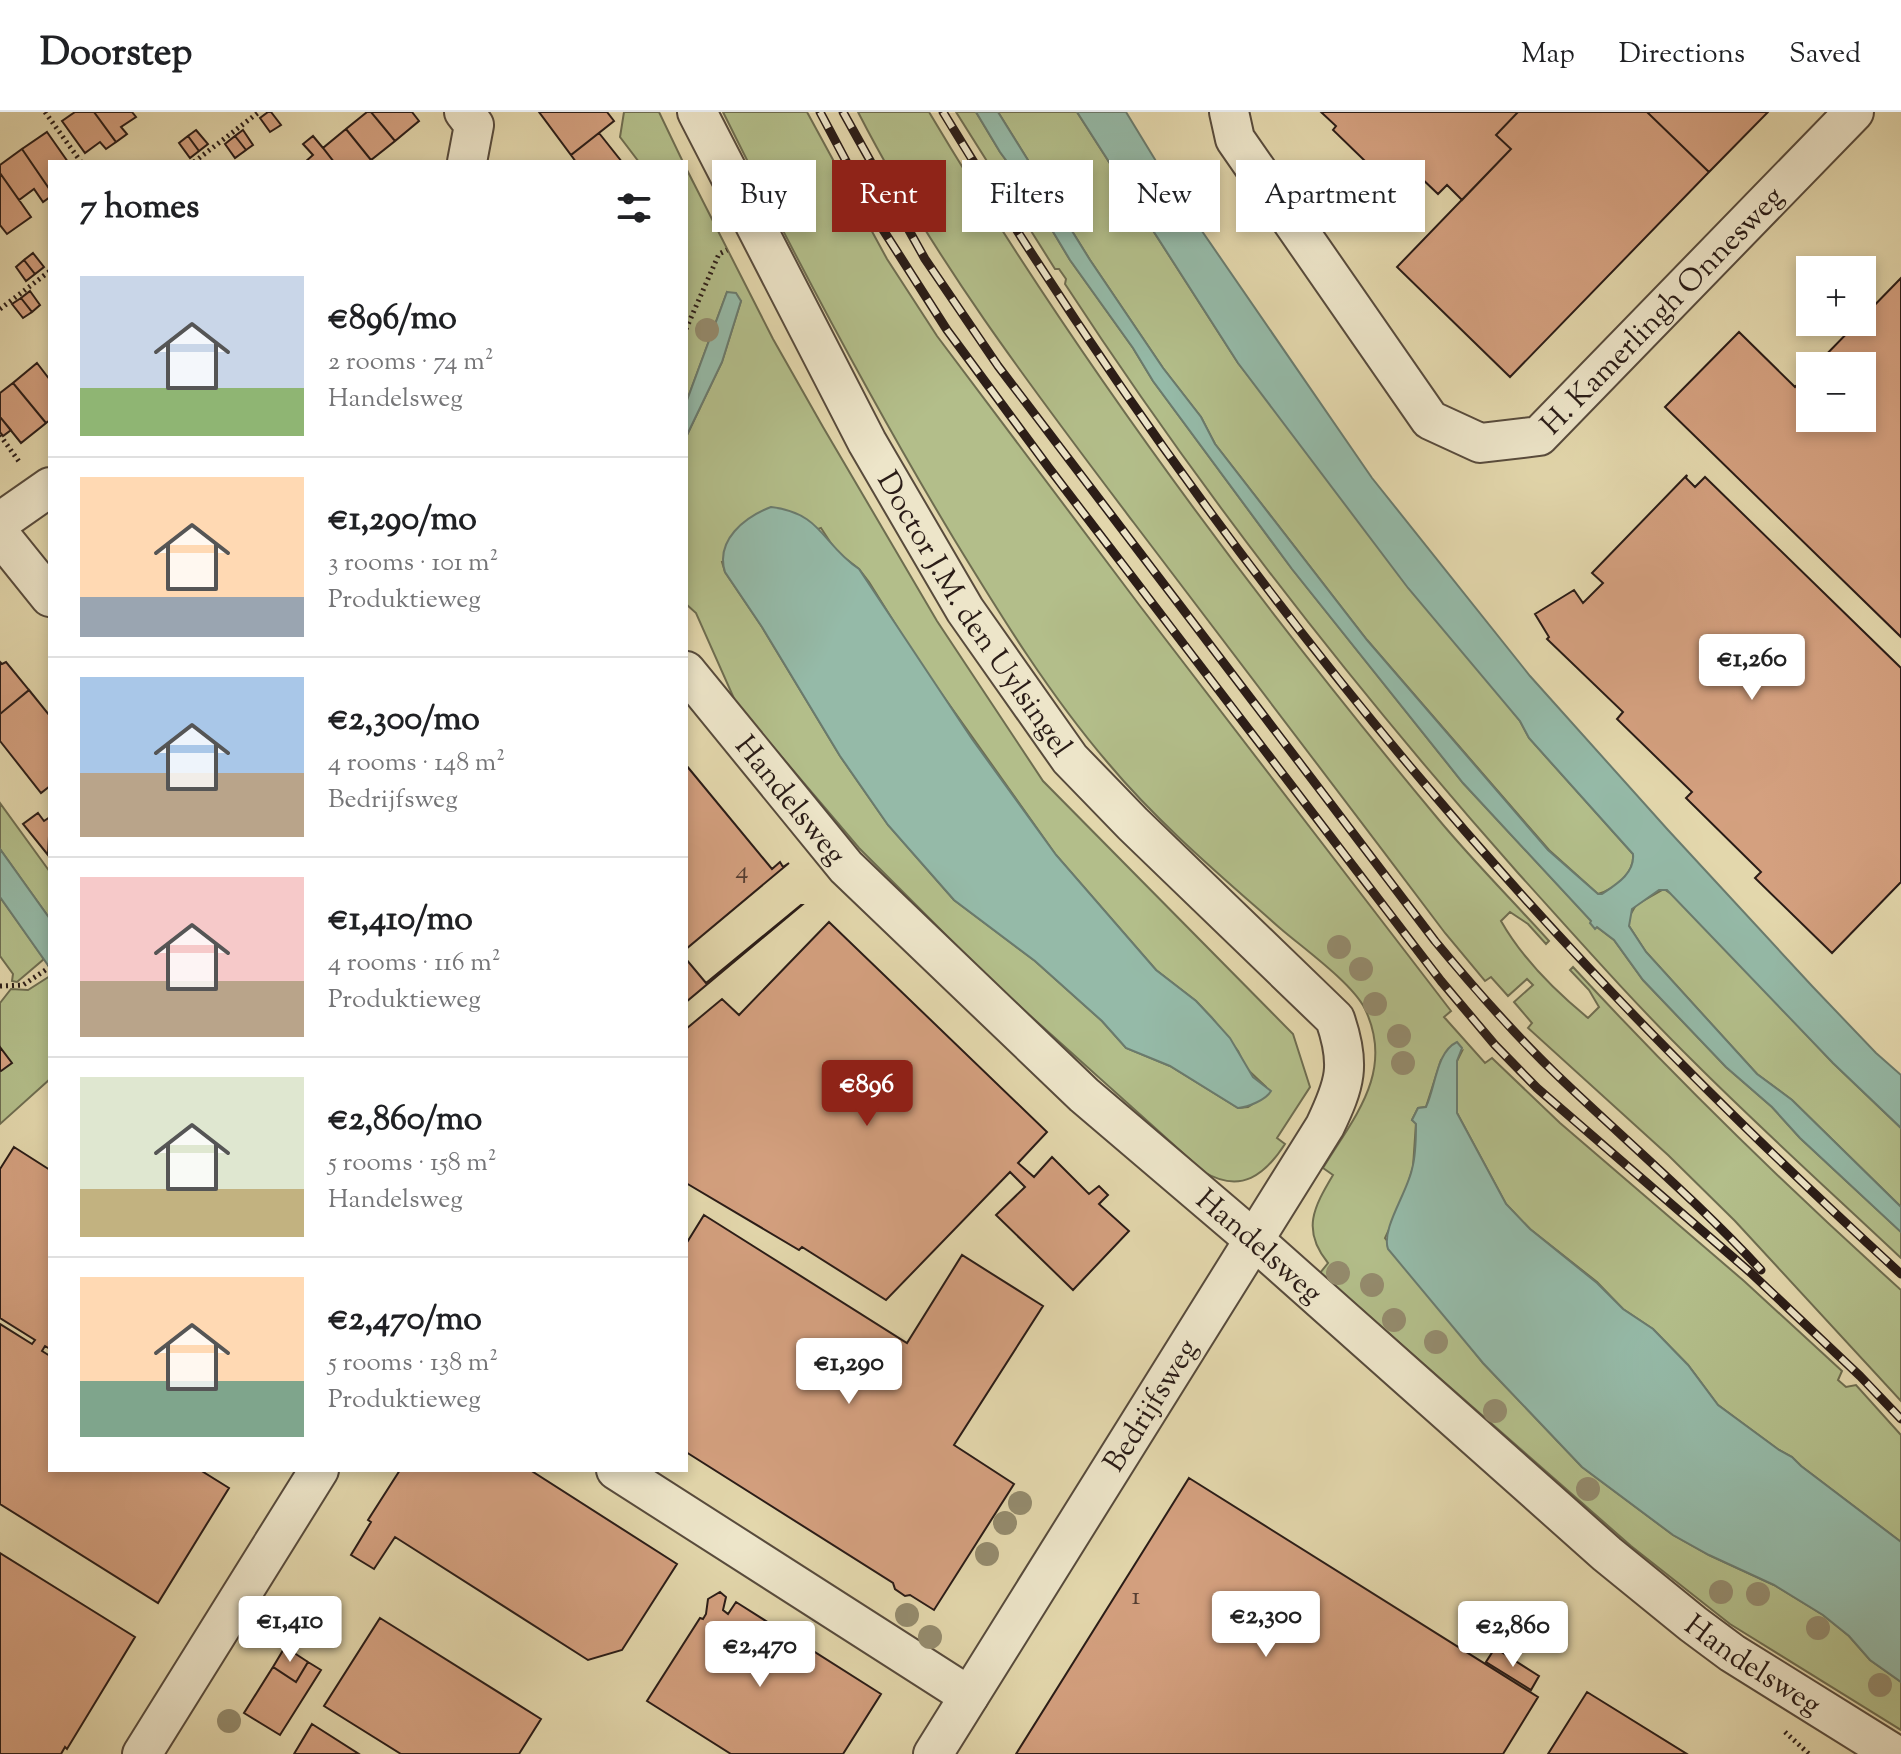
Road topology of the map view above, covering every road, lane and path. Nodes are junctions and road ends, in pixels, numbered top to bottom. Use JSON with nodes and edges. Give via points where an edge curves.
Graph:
{"nodes":[{"id":1,"x":45,"y":112,"type":"edge"},
{"id":2,"x":259,"y":112,"type":"edge"},
{"id":3,"x":464,"y":112,"type":"edge"},
{"id":4,"x":697,"y":112,"type":"edge"},
{"id":5,"x":1229,"y":112,"type":"edge"},
{"id":6,"x":1854,"y":112,"type":"edge"},
{"id":7,"x":80,"y":160,"type":"edge"},
{"id":8,"x":202,"y":160,"type":"edge"},
{"id":9,"x":467,"y":160,"type":"edge"},
{"id":10,"x":759,"y":234,"type":"junction"},
{"id":11,"x":48,"y":273,"type":"edge"},
{"id":12,"x":0,"y":309,"type":"edge"},
{"id":13,"x":688,"y":324,"type":"edge"},
{"id":14,"x":48,"y":488,"type":"edge"},
{"id":15,"x":0,"y":522,"type":"edge"},
{"id":16,"x":0,"y":535,"type":"edge"},
{"id":17,"x":48,"y":595,"type":"edge"},
{"id":18,"x":688,"y":673,"type":"edge"},
{"id":19,"x":48,"y":969,"type":"edge"},
{"id":20,"x":0,"y":986,"type":"edge"},
{"id":21,"x":1345,"y":1047,"type":"joint"},
{"id":22,"x":1253,"y":1239,"type":"junction"},
{"id":23,"x":318,"y":1472,"type":"edge"},
{"id":24,"x":619,"y":1472,"type":"edge"},
{"id":25,"x":969,"y":1696,"type":"junction"},
{"id":26,"x":142,"y":1754,"type":"edge"},
{"id":27,"x":933,"y":1754,"type":"edge"},
{"id":28,"x":1894,"y":1754,"type":"edge"}],
"edges":[{"from":1,"to":7,"type":"path"},
{"from":2,"to":8,"type":"path"},
{"from":3,"to":9,"type":"street","via":[[474,125]]},
{"from":4,"to":10,"type":"street","name":"Doctor J.M. den Uylsingel"},
{"from":5,"to":6,"type":"street","name":"H. Kamerlingh Onnesweg","via":[[1235,139],[1430,420],[1480,443],[1539,436]]},
{"from":10,"to":13,"type":"path","via":[[719,254]]},
{"from":10,"to":21,"type":"street","name":"Doctor J.M. den Uylsingel","via":[[867,442],[965,610],[1070,759],[1335,1019]]},
{"from":11,"to":12,"type":"path"},
{"from":14,"to":15,"type":"street"},
{"from":16,"to":17,"type":"street"},
{"from":18,"to":22,"type":"street","name":"Handelsweg","via":[[846,867],[1084,1095]]},
{"from":19,"to":20,"type":"path","via":[[23,985]]},
{"from":21,"to":22,"type":"street","name":"Bedrijfsweg","via":[[1342,1088],[1325,1126]]},
{"from":22,"to":25,"type":"street","name":"Bedrijfsweg"},
{"from":22,"to":28,"type":"street","name":"Handelsweg","via":[[1693,1624]]},
{"from":23,"to":26,"type":"street"},
{"from":24,"to":25,"type":"street"},
{"from":25,"to":27,"type":"street","name":"Bedrijfsweg"}]}
